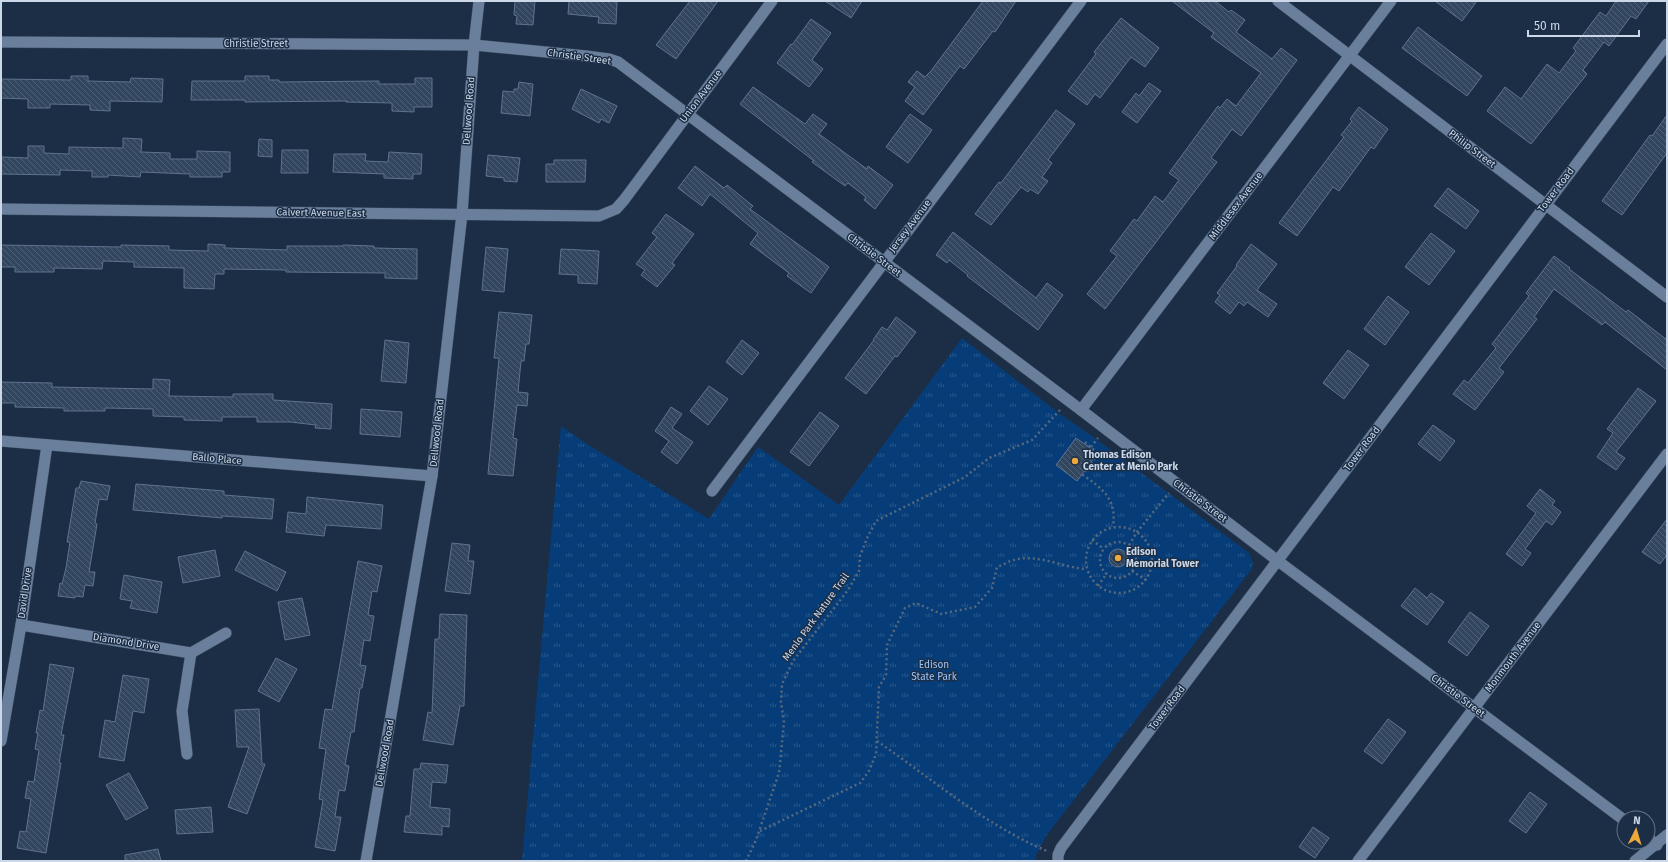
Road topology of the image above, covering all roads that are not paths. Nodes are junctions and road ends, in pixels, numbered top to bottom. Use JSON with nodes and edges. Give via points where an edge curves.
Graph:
{"nodes":[{"id":1,"x":479,"y":1,"type":"edge"},
{"id":2,"x":772,"y":1,"type":"edge"},
{"id":3,"x":1082,"y":1,"type":"edge"},
{"id":4,"x":1278,"y":1,"type":"edge"},
{"id":5,"x":1391,"y":1,"type":"edge"},
{"id":6,"x":1,"y":42,"type":"edge"},
{"id":7,"x":1667,"y":44,"type":"edge"},
{"id":8,"x":474,"y":45,"type":"junction"},
{"id":9,"x":1350,"y":56,"type":"junction"},
{"id":10,"x":687,"y":115,"type":"junction"},
{"id":11,"x":631,"y":191,"type":"joint"},
{"id":12,"x":1545,"y":204,"type":"junction"},
{"id":13,"x":1,"y":209,"type":"edge"},
{"id":14,"x":462,"y":214,"type":"junction"},
{"id":15,"x":883,"y":262,"type":"junction"},
{"id":16,"x":1667,"y":297,"type":"edge"},
{"id":17,"x":1081,"y":410,"type":"junction"},
{"id":18,"x":1,"y":441,"type":"edge"},
{"id":19,"x":47,"y":445,"type":"junction"},
{"id":20,"x":1667,"y":454,"type":"edge"},
{"id":21,"x":432,"y":476,"type":"junction"},
{"id":22,"x":712,"y":491,"type":"dead end"},
{"id":23,"x":1278,"y":561,"type":"junction"},
{"id":24,"x":21,"y":625,"type":"junction"},
{"id":25,"x":226,"y":633,"type":"dead end"},
{"id":26,"x":191,"y":653,"type":"junction"},
{"id":27,"x":1474,"y":708,"type":"junction"},
{"id":28,"x":1,"y":741,"type":"edge"},
{"id":29,"x":186,"y":754,"type":"dead end"},
{"id":30,"x":1616,"y":814,"type":"edge"},
{"id":31,"x":1667,"y":836,"type":"edge"},
{"id":32,"x":1657,"y":845,"type":"joint"},
{"id":33,"x":1058,"y":858,"type":"edge"},
{"id":34,"x":366,"y":861,"type":"edge"},
{"id":35,"x":1358,"y":861,"type":"edge"},
{"id":36,"x":1635,"y":861,"type":"edge"}],
"edges":[{"from":1,"to":8,"type":"street","name":"Dellwood Road"},
{"from":2,"to":10,"type":"street","name":"Union Avenue"},
{"from":3,"to":15,"type":"street","name":"Jersey Avenue"},
{"from":4,"to":9,"type":"street","name":"Philip Street"},
{"from":5,"to":9,"type":"street","name":"Middlesex Avenue"},
{"from":6,"to":8,"type":"street","name":"Christie Street"},
{"from":7,"to":12,"type":"street","name":"Tower Road"},
{"from":8,"to":10,"type":"street","name":"Christie Street","via":[[609,59],[618,62]]},
{"from":8,"to":14,"type":"street","name":"Dellwood Road"},
{"from":9,"to":12,"type":"street","name":"Philip Street"},
{"from":9,"to":17,"type":"street","name":"Middlesex Avenue"},
{"from":10,"to":11,"type":"street","name":"Union Avenue"},
{"from":10,"to":15,"type":"street","name":"Christie Street"},
{"from":11,"to":14,"type":"street","name":"Calvert Avenue East","via":[[616,209],[599,216]]},
{"from":12,"to":16,"type":"street","name":"Philip Street"},
{"from":12,"to":23,"type":"street","name":"Tower Road"},
{"from":13,"to":14,"type":"street","name":"Calvert Avenue East"},
{"from":14,"to":21,"type":"street","name":"Dellwood Road"},
{"from":15,"to":17,"type":"street","name":"Christie Street"},
{"from":15,"to":22,"type":"street","name":"Jersey Avenue"},
{"from":17,"to":23,"type":"street","name":"Christie Street"},
{"from":18,"to":19,"type":"street","name":"Ballo Place"},
{"from":19,"to":21,"type":"street","name":"Ballo Place"},
{"from":19,"to":24,"type":"street","name":"David Drive"},
{"from":20,"to":27,"type":"street","name":"Monmouth Avenue"},
{"from":21,"to":34,"type":"street","name":"Dellwood Road"},
{"from":23,"to":27,"type":"street","name":"Christie Street"},
{"from":23,"to":33,"type":"street","name":"Tower Road","via":[[1065,842]]},
{"from":24,"to":26,"type":"street","name":"Diamond Drive"},
{"from":24,"to":28,"type":"street","name":"David Drive"},
{"from":25,"to":26,"type":"street"},
{"from":26,"to":29,"type":"street","via":[[182,711]]},
{"from":27,"to":30,"type":"street","name":"Christie Street"},
{"from":27,"to":35,"type":"street","name":"Monmouth Avenue"},
{"from":31,"to":32,"type":"street"},
{"from":32,"to":36,"type":"street"}]}
